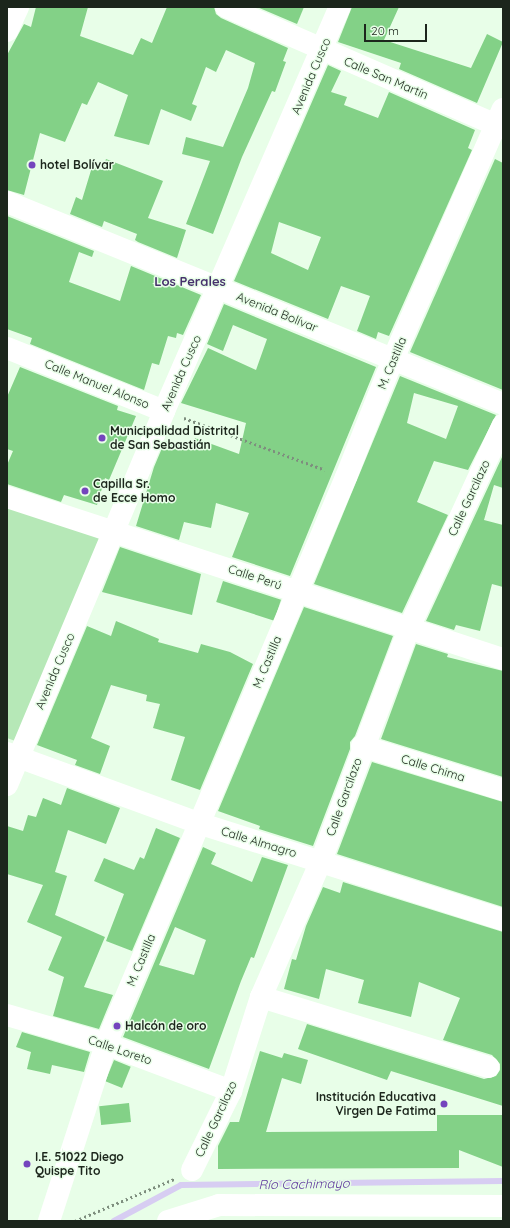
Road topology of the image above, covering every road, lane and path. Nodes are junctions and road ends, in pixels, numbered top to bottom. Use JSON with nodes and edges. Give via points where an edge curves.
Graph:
{"nodes":[{"id":1,"x":18,"y":7,"type":"edge"},
{"id":2,"x":226,"y":7,"type":"edge"},
{"id":3,"x":340,"y":7,"type":"edge"},
{"id":4,"x":7,"y":32,"type":"edge"},
{"id":5,"x":322,"y":50,"type":"junction"},
{"id":6,"x":501,"y":121,"type":"edge"},
{"id":7,"x":7,"y":202,"type":"edge"},
{"id":8,"x":218,"y":288,"type":"junction"},
{"id":9,"x":7,"y":348,"type":"edge"},
{"id":10,"x":393,"y":359,"type":"junction"},
{"id":11,"x":503,"y":404,"type":"edge"},
{"id":12,"x":164,"y":411,"type":"junction"},
{"id":13,"x":503,"y":425,"type":"edge"},
{"id":14,"x":346,"y":478,"type":"junction"},
{"id":15,"x":7,"y":497,"type":"edge"},
{"id":16,"x":115,"y":530,"type":"junction"},
{"id":17,"x":297,"y":591,"type":"junction"},
{"id":18,"x":409,"y":628,"type":"junction"},
{"id":19,"x":503,"y":659,"type":"edge"},
{"id":20,"x":362,"y":746,"type":"junction"},
{"id":21,"x":13,"y":755,"type":"edge"},
{"id":22,"x":7,"y":785,"type":"edge"},
{"id":23,"x":503,"y":790,"type":"edge"},
{"id":24,"x":198,"y":823,"type":"junction"},
{"id":25,"x":321,"y":861,"type":"junction"},
{"id":26,"x":503,"y":920,"type":"edge"},
{"id":27,"x":261,"y":997,"type":"junction"},
{"id":28,"x":7,"y":1015,"type":"edge"},
{"id":29,"x":106,"y":1044,"type":"junction"},
{"id":30,"x":488,"y":1067,"type":"dead end"},
{"id":31,"x":231,"y":1091,"type":"junction"},
{"id":32,"x":192,"y":1170,"type":"joint"},
{"id":33,"x":503,"y":1206,"type":"edge"},
{"id":34,"x":480,"y":1214,"type":"edge"},
{"id":35,"x":49,"y":1221,"type":"edge"},
{"id":36,"x":75,"y":1221,"type":"edge"},
{"id":37,"x":168,"y":1221,"type":"edge"}],
"edges":[{"from":1,"to":4,"type":"street"},
{"from":2,"to":5,"type":"street","name":"Calle San Martín"},
{"from":3,"to":5,"type":"street","name":"Avenida Cusco"},
{"from":5,"to":6,"type":"street","name":"Calle San Martín"},
{"from":5,"to":8,"type":"street","name":"Avenida Cusco"},
{"from":6,"to":10,"type":"street","name":"M. Castilla"},
{"from":7,"to":8,"type":"street","name":"Avenida Bolívar"},
{"from":8,"to":10,"type":"street","name":"Avenida Bolívar"},
{"from":8,"to":12,"type":"street","name":"Avenida Cusco"},
{"from":9,"to":12,"type":"street","name":"Calle Manuel Alonso"},
{"from":10,"to":11,"type":"street","name":"Avenida Bolívar"},
{"from":10,"to":14,"type":"street","name":"M. Castilla"},
{"from":12,"to":14,"type":"path","name":"Calle Manuel Alonso"},
{"from":12,"to":16,"type":"street","name":"Avenida Cusco"},
{"from":13,"to":18,"type":"street","name":"Calle Garcilazo"},
{"from":14,"to":17,"type":"street","name":"M. Castilla"},
{"from":15,"to":16,"type":"street","name":"Calle Perú"},
{"from":16,"to":17,"type":"street","name":"Calle Perú"},
{"from":16,"to":21,"type":"street","name":"Avenida Cusco"},
{"from":17,"to":18,"type":"street","name":"Calle Perú"},
{"from":17,"to":24,"type":"street","name":"M. Castilla"},
{"from":18,"to":19,"type":"street","name":"Calle Perú"},
{"from":18,"to":20,"type":"street","name":"Calle Garcilazo"},
{"from":20,"to":23,"type":"street","name":"Calle Chima"},
{"from":20,"to":25,"type":"street","name":"Calle Garcilazo"},
{"from":21,"to":22,"type":"street","name":"Avenida Cusco"},
{"from":21,"to":24,"type":"street","name":"Calle Almagro"},
{"from":24,"to":25,"type":"street","name":"Calle Almagro"},
{"from":24,"to":29,"type":"street","name":"M. Castilla"},
{"from":25,"to":26,"type":"street","name":"Calle Almagro"},
{"from":25,"to":27,"type":"street","name":"Calle Garcilazo"},
{"from":27,"to":30,"type":"street"},
{"from":27,"to":31,"type":"street","name":"Calle Garcilazo"},
{"from":28,"to":29,"type":"street","name":"Calle Loreto"},
{"from":29,"to":31,"type":"street","name":"Calle Loreto"},
{"from":29,"to":35,"type":"street","name":"M. Castilla"},
{"from":31,"to":32,"type":"street","name":"Calle Garcilazo"},
{"from":32,"to":36,"type":"path","via":[[140,1195]]},
{"from":33,"to":34,"type":"street"},
{"from":34,"to":37,"type":"street","via":[[219,1205]]}]}
